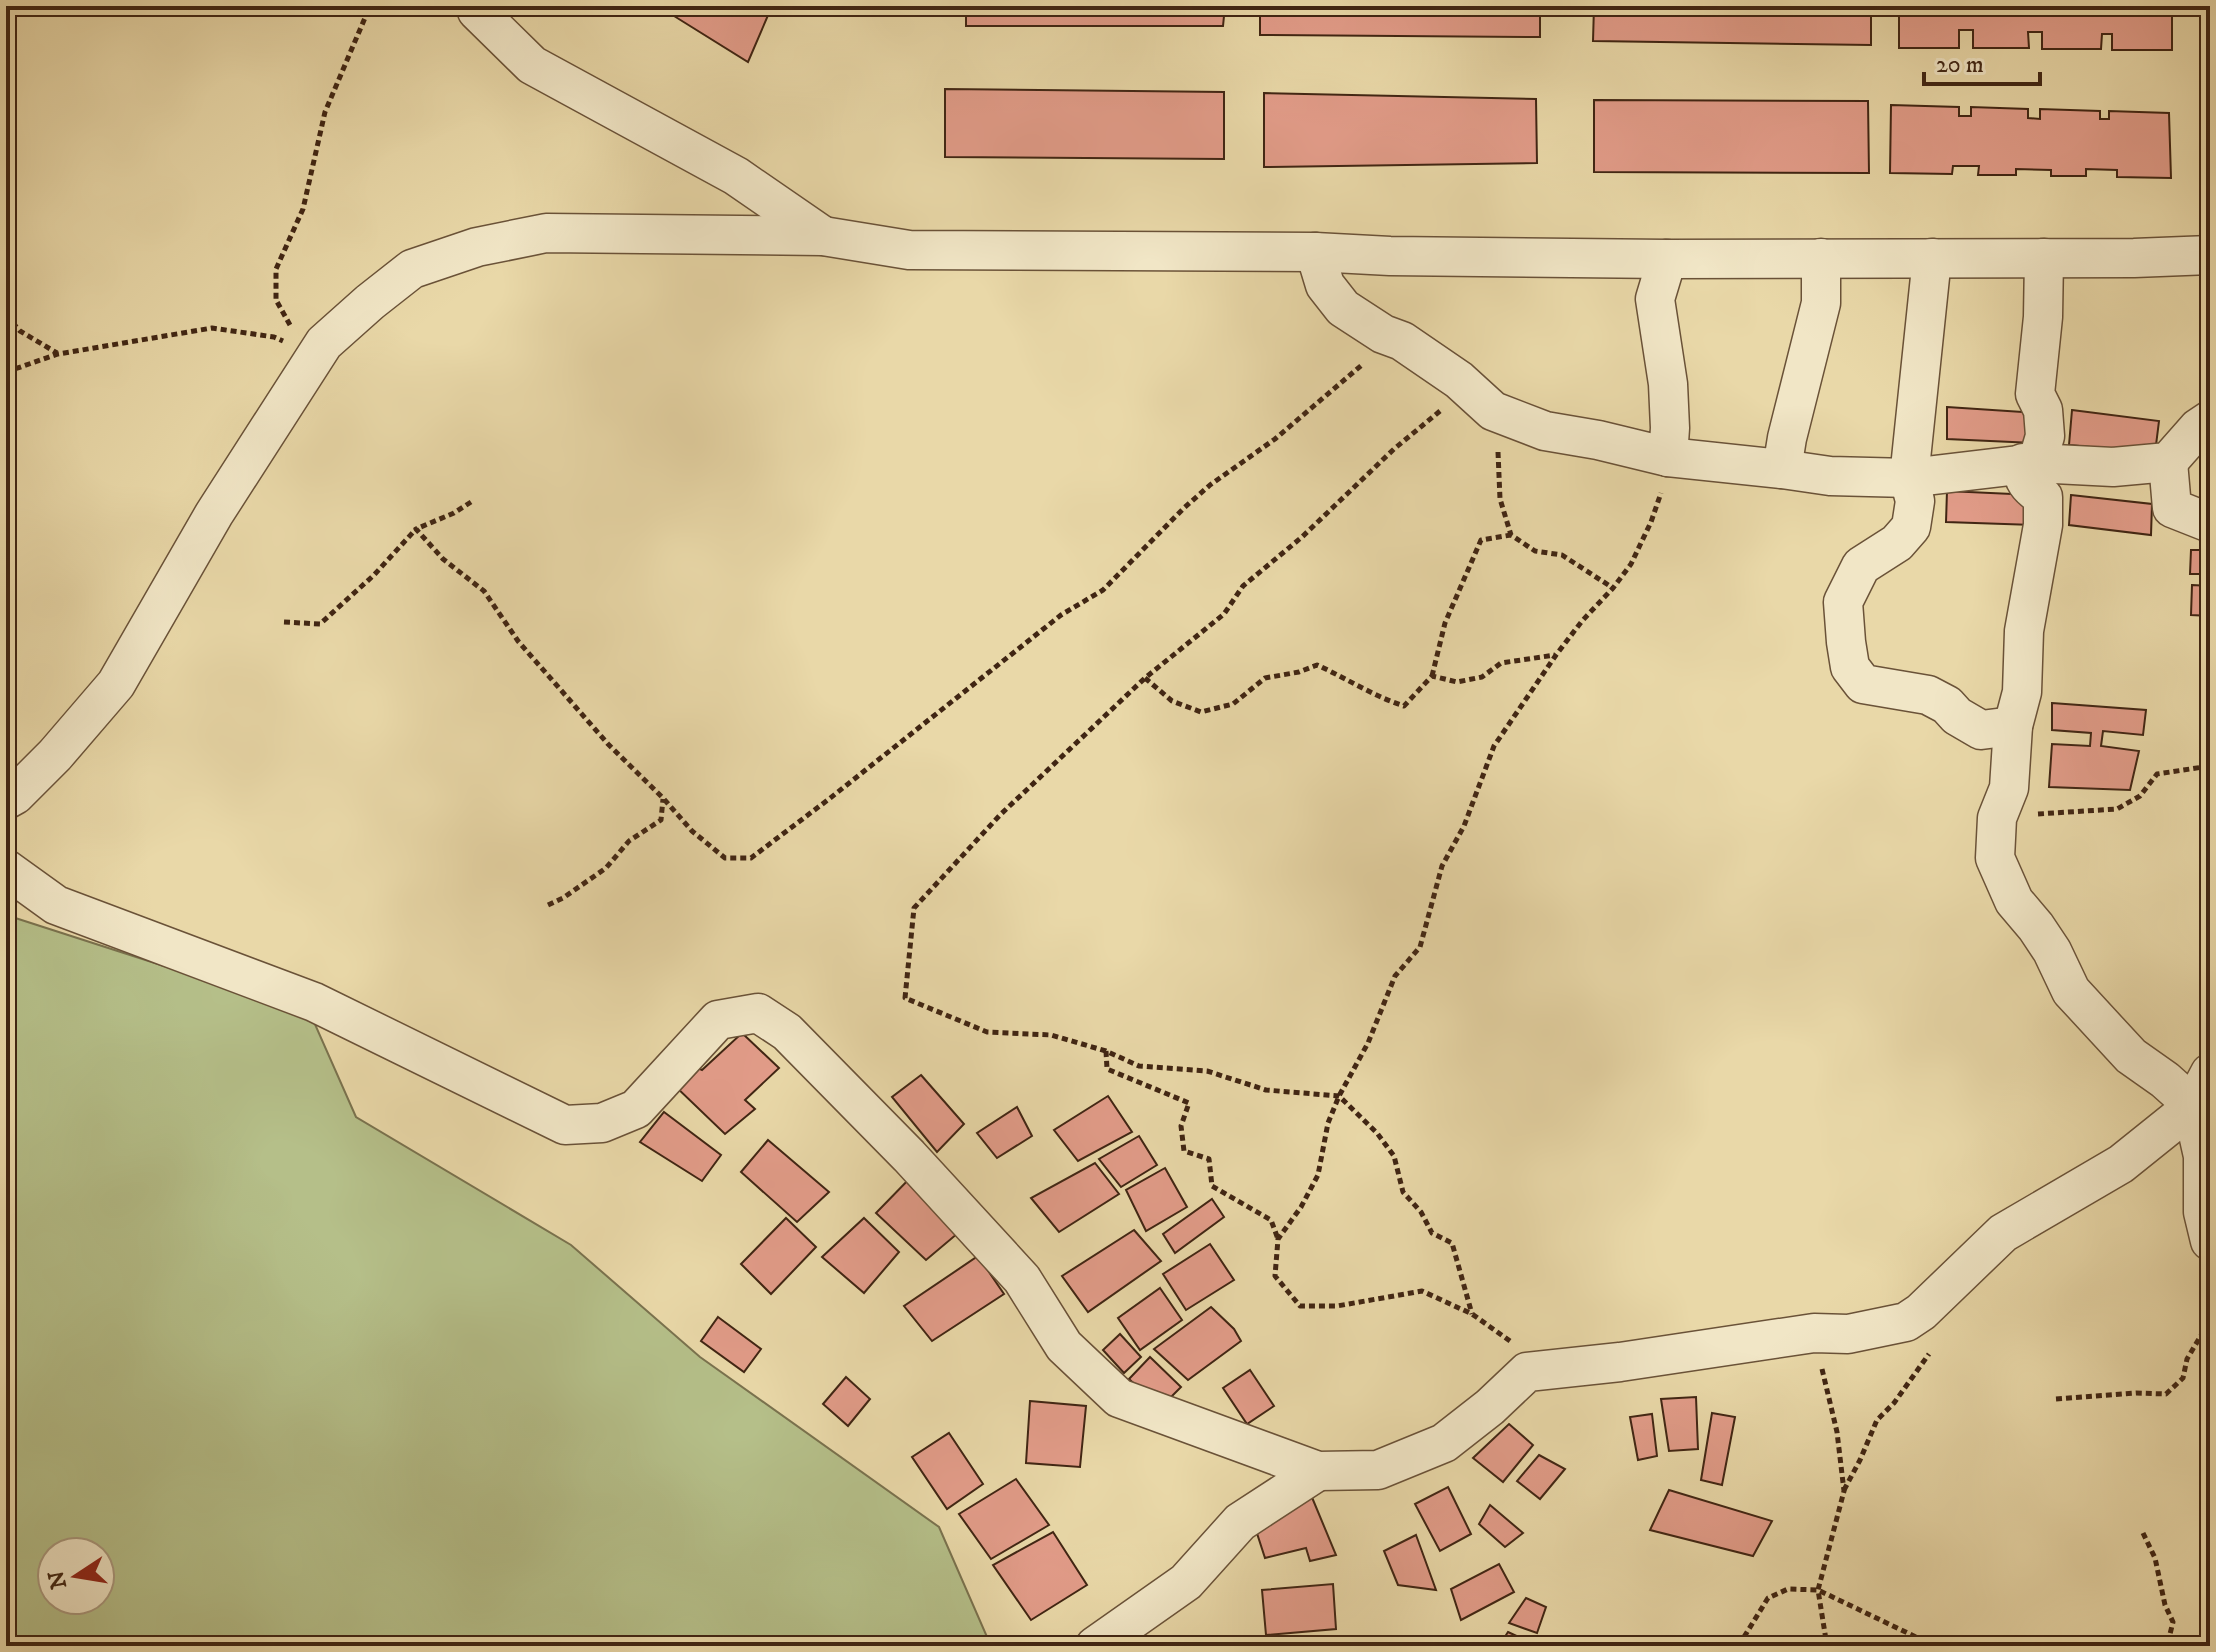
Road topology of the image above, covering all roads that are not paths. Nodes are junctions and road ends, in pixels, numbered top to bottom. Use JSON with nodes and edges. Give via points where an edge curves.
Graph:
{"nodes":[{"id":1,"x":476,"y":6,"type":"edge"},
{"id":2,"x":823,"y":236,"type":"junction"},
{"id":3,"x":1315,"y":252,"type":"junction"},
{"id":4,"x":2210,"y":255,"type":"edge"},
{"id":5,"x":1821,"y":258,"type":"junction"},
{"id":6,"x":1932,"y":258,"type":"junction"},
{"id":7,"x":2044,"y":258,"type":"junction"},
{"id":8,"x":1667,"y":259,"type":"junction"},
{"id":9,"x":2210,"y":420,"type":"edge"},
{"id":10,"x":1668,"y":457,"type":"junction"},
{"id":11,"x":2168,"y":462,"type":"junction"},
{"id":12,"x":2029,"y":463,"type":"junction"},
{"id":13,"x":1782,"y":469,"type":"junction"},
{"id":14,"x":1909,"y":478,"type":"junction"},
{"id":15,"x":2210,"y":523,"type":"edge"},
{"id":16,"x":2013,"y":726,"type":"junction"},
{"id":17,"x":6,"y":800,"type":"edge"},
{"id":18,"x":6,"y":869,"type":"edge"},
{"id":19,"x":2210,"y":1073,"type":"edge"},
{"id":20,"x":2192,"y":1107,"type":"junction"},
{"id":21,"x":2210,"y":1241,"type":"edge"},
{"id":22,"x":1318,"y":1471,"type":"junction"},
{"id":23,"x":1095,"y":1646,"type":"edge"}],
"edges":[{"from":1,"to":2,"type":"street","via":[[532,65],[736,176]]},
{"from":2,"to":3,"type":"street","via":[[909,250]]},
{"from":2,"to":17,"type":"street","via":[[546,233],[477,247],[412,269],[314,347],[116,684],[55,755]]},
{"from":3,"to":8,"type":"street"},
{"from":3,"to":10,"type":"street","via":[[1325,285],[1343,308],[1459,380],[1493,411],[1545,431]]},
{"from":4,"to":7,"type":"street"},
{"from":5,"to":6,"type":"street"},
{"from":5,"to":8,"type":"street"},
{"from":5,"to":13,"type":"street","via":[[1821,303]]},
{"from":6,"to":7,"type":"street"},
{"from":6,"to":14,"type":"street"},
{"from":7,"to":12,"type":"street","via":[[2035,394],[2043,410],[2045,436]]},
{"from":8,"to":10,"type":"street","via":[[1655,299],[1668,384]]},
{"from":9,"to":11,"type":"street"},
{"from":10,"to":13,"type":"street"},
{"from":11,"to":12,"type":"street","via":[[2113,467]]},
{"from":11,"to":15,"type":"street","via":[[2172,508]]},
{"from":12,"to":14,"type":"street"},
{"from":12,"to":16,"type":"street","via":[[2022,473],[2043,497],[2043,525]]},
{"from":13,"to":14,"type":"street"},
{"from":14,"to":16,"type":"street","via":[[1915,501],[1911,527],[1897,543],[1861,566],[1843,602],[1850,667],[1863,684],[1928,695],[1981,730]]},
{"from":16,"to":20,"type":"street","via":[[2009,788],[1997,818],[1995,858],[2007,887],[2052,951],[2071,991],[2131,1056]]},
{"from":18,"to":22,"type":"street","via":[[56,905],[314,1002],[565,1125],[602,1123],[636,1109],[718,1020],[758,1013],[787,1032],[909,1156],[1022,1279],[1064,1346],[1119,1398]]},
{"from":19,"to":20,"type":"street"},
{"from":20,"to":21,"type":"street","via":[[2203,1156],[2203,1212]]},
{"from":20,"to":22,"type":"street","via":[[2121,1164],[2003,1233],[1906,1322],[1848,1334],[1814,1333],[1527,1372],[1444,1443],[1378,1470]]},
{"from":22,"to":23,"type":"street","via":[[1240,1522],[1186,1582]]}]}
